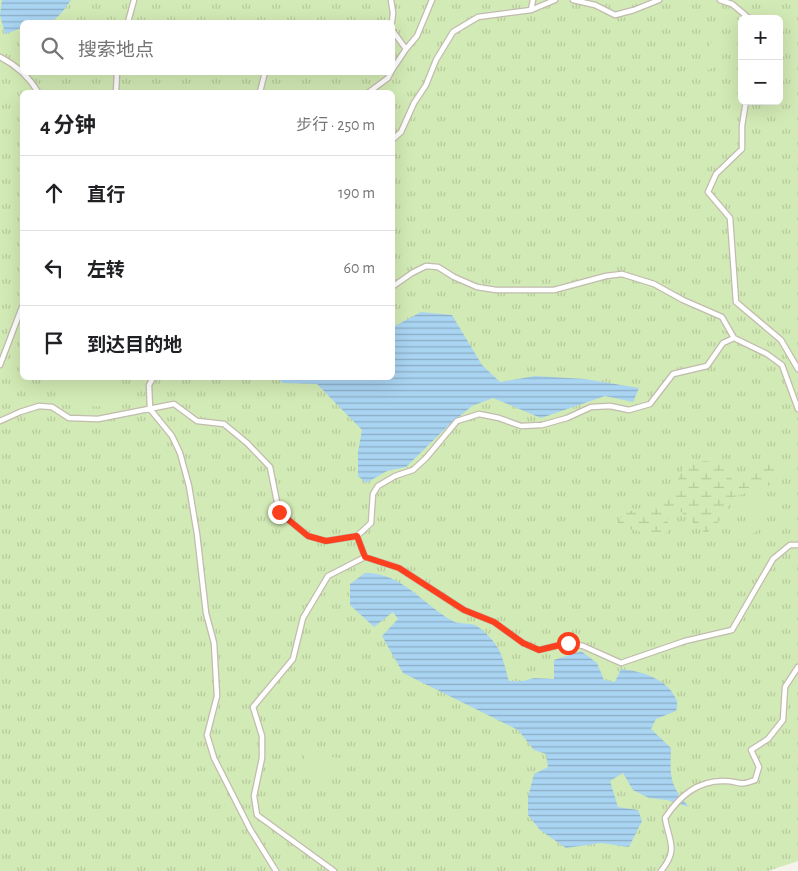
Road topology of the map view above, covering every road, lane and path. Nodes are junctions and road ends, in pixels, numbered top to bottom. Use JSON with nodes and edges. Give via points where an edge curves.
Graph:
{"nodes":[{"id":1,"x":134,"y":0,"type":"edge"},
{"id":2,"x":391,"y":0,"type":"edge"},
{"id":3,"x":432,"y":0,"type":"edge"},
{"id":4,"x":533,"y":0,"type":"edge"},
{"id":5,"x":556,"y":0,"type":"edge"},
{"id":6,"x":572,"y":0,"type":"edge"},
{"id":7,"x":659,"y":0,"type":"edge"},
{"id":8,"x":720,"y":0,"type":"edge"},
{"id":9,"x":531,"y":10,"type":"junction"},
{"id":10,"x":745,"y":15,"type":"edge"},
{"id":11,"x":129,"y":20,"type":"edge"},
{"id":12,"x":392,"y":20,"type":"edge"},
{"id":13,"x":395,"y":34,"type":"edge"},
{"id":14,"x":406,"y":49,"type":"junction"},
{"id":15,"x":0,"y":57,"type":"edge"},
{"id":16,"x":395,"y":66,"type":"edge"},
{"id":17,"x":20,"y":71,"type":"edge"},
{"id":18,"x":24,"y":75,"type":"edge"},
{"id":19,"x":117,"y":75,"type":"edge"},
{"id":20,"x":264,"y":75,"type":"edge"},
{"id":21,"x":390,"y":75,"type":"edge"},
{"id":22,"x":37,"y":90,"type":"edge"},
{"id":23,"x":116,"y":90,"type":"edge"},
{"id":24,"x":260,"y":90,"type":"edge"},
{"id":25,"x":373,"y":90,"type":"edge"},
{"id":26,"x":745,"y":105,"type":"edge"},
{"id":27,"x":395,"y":137,"type":"edge"},
{"id":28,"x":395,"y":285,"type":"edge"},
{"id":29,"x":20,"y":312,"type":"edge"},
{"id":30,"x":734,"y":338,"type":"junction"},
{"id":31,"x":0,"y":364,"type":"edge"},
{"id":32,"x":798,"y":369,"type":"edge"},
{"id":33,"x":152,"y":380,"type":"edge"},
{"id":34,"x":796,"y":396,"type":"edge"},
{"id":35,"x":798,"y":408,"type":"edge"},
{"id":36,"x":150,"y":409,"type":"junction"},
{"id":37,"x":0,"y":421,"type":"edge"},
{"id":38,"x":357,"y":536,"type":"junction"},
{"id":39,"x":798,"y":544,"type":"edge"},
{"id":40,"x":365,"y":557,"type":"junction"},
{"id":41,"x":798,"y":667,"type":"edge"},
{"id":42,"x":276,"y":871,"type":"edge"},
{"id":43,"x":334,"y":871,"type":"edge"},
{"id":44,"x":661,"y":871,"type":"edge"}],
"edges":[{"from":1,"to":11,"type":"lane"},
{"from":2,"to":12,"type":"lane"},
{"from":3,"to":14,"type":"lane","via":[[417,36]]},
{"from":4,"to":9,"type":"lane"},
{"from":5,"to":9,"type":"lane"},
{"from":6,"to":7,"type":"lane","via":[[595,5],[615,15]]},
{"from":8,"to":10,"type":"lane","via":[[732,4]]},
{"from":9,"to":27,"type":"lane","via":[[478,17],[453,32],[401,132]]},
{"from":13,"to":14,"type":"lane"},
{"from":14,"to":16,"type":"lane"},
{"from":15,"to":17,"type":"lane"},
{"from":18,"to":22,"type":"lane"},
{"from":19,"to":23,"type":"lane"},
{"from":20,"to":24,"type":"lane"},
{"from":21,"to":25,"type":"lane"},
{"from":26,"to":32,"type":"lane","via":[[742,149],[716,174],[708,192],[730,218],[736,302],[781,340]]},
{"from":28,"to":30,"type":"lane","via":[[426,266],[438,268],[477,287],[496,290],[554,290],[622,274],[654,284],[722,317]]},
{"from":29,"to":31,"type":"lane"},
{"from":30,"to":34,"type":"lane","via":[[782,365]]},
{"from":30,"to":38,"type":"lane","via":[[723,343],[707,366],[673,374],[650,404],[629,410],[591,407],[542,425],[521,426],[479,414],[457,421],[413,470],[378,486],[373,494],[371,524]]},
{"from":33,"to":36,"type":"lane","via":[[149,385]]},
{"from":34,"to":35,"type":"lane"},
{"from":36,"to":37,"type":"lane","via":[[98,419],[69,418],[52,408],[39,406]]},
{"from":36,"to":38,"type":"lane","via":[[174,404],[197,421],[224,424],[248,443],[270,467],[279,512],[297,528],[308,536],[326,541]]},
{"from":36,"to":42,"type":"lane","via":[[172,436],[189,486],[217,674],[217,696],[207,735],[214,758],[250,829]]},
{"from":38,"to":40,"type":"lane"},
{"from":39,"to":40,"type":"lane","via":[[790,545],[773,559],[732,630],[685,640],[621,663],[568,643],[539,650],[523,643],[494,622],[464,610],[399,568]]},
{"from":40,"to":43,"type":"lane","via":[[328,576],[303,618],[292,659],[253,707],[262,736],[262,758],[254,796],[257,815]]},
{"from":41,"to":44,"type":"lane","via":[[785,687],[783,720],[768,740],[751,750],[759,767],[754,780],[743,785],[725,781],[704,784],[685,793],[665,818],[673,848]]}]}
